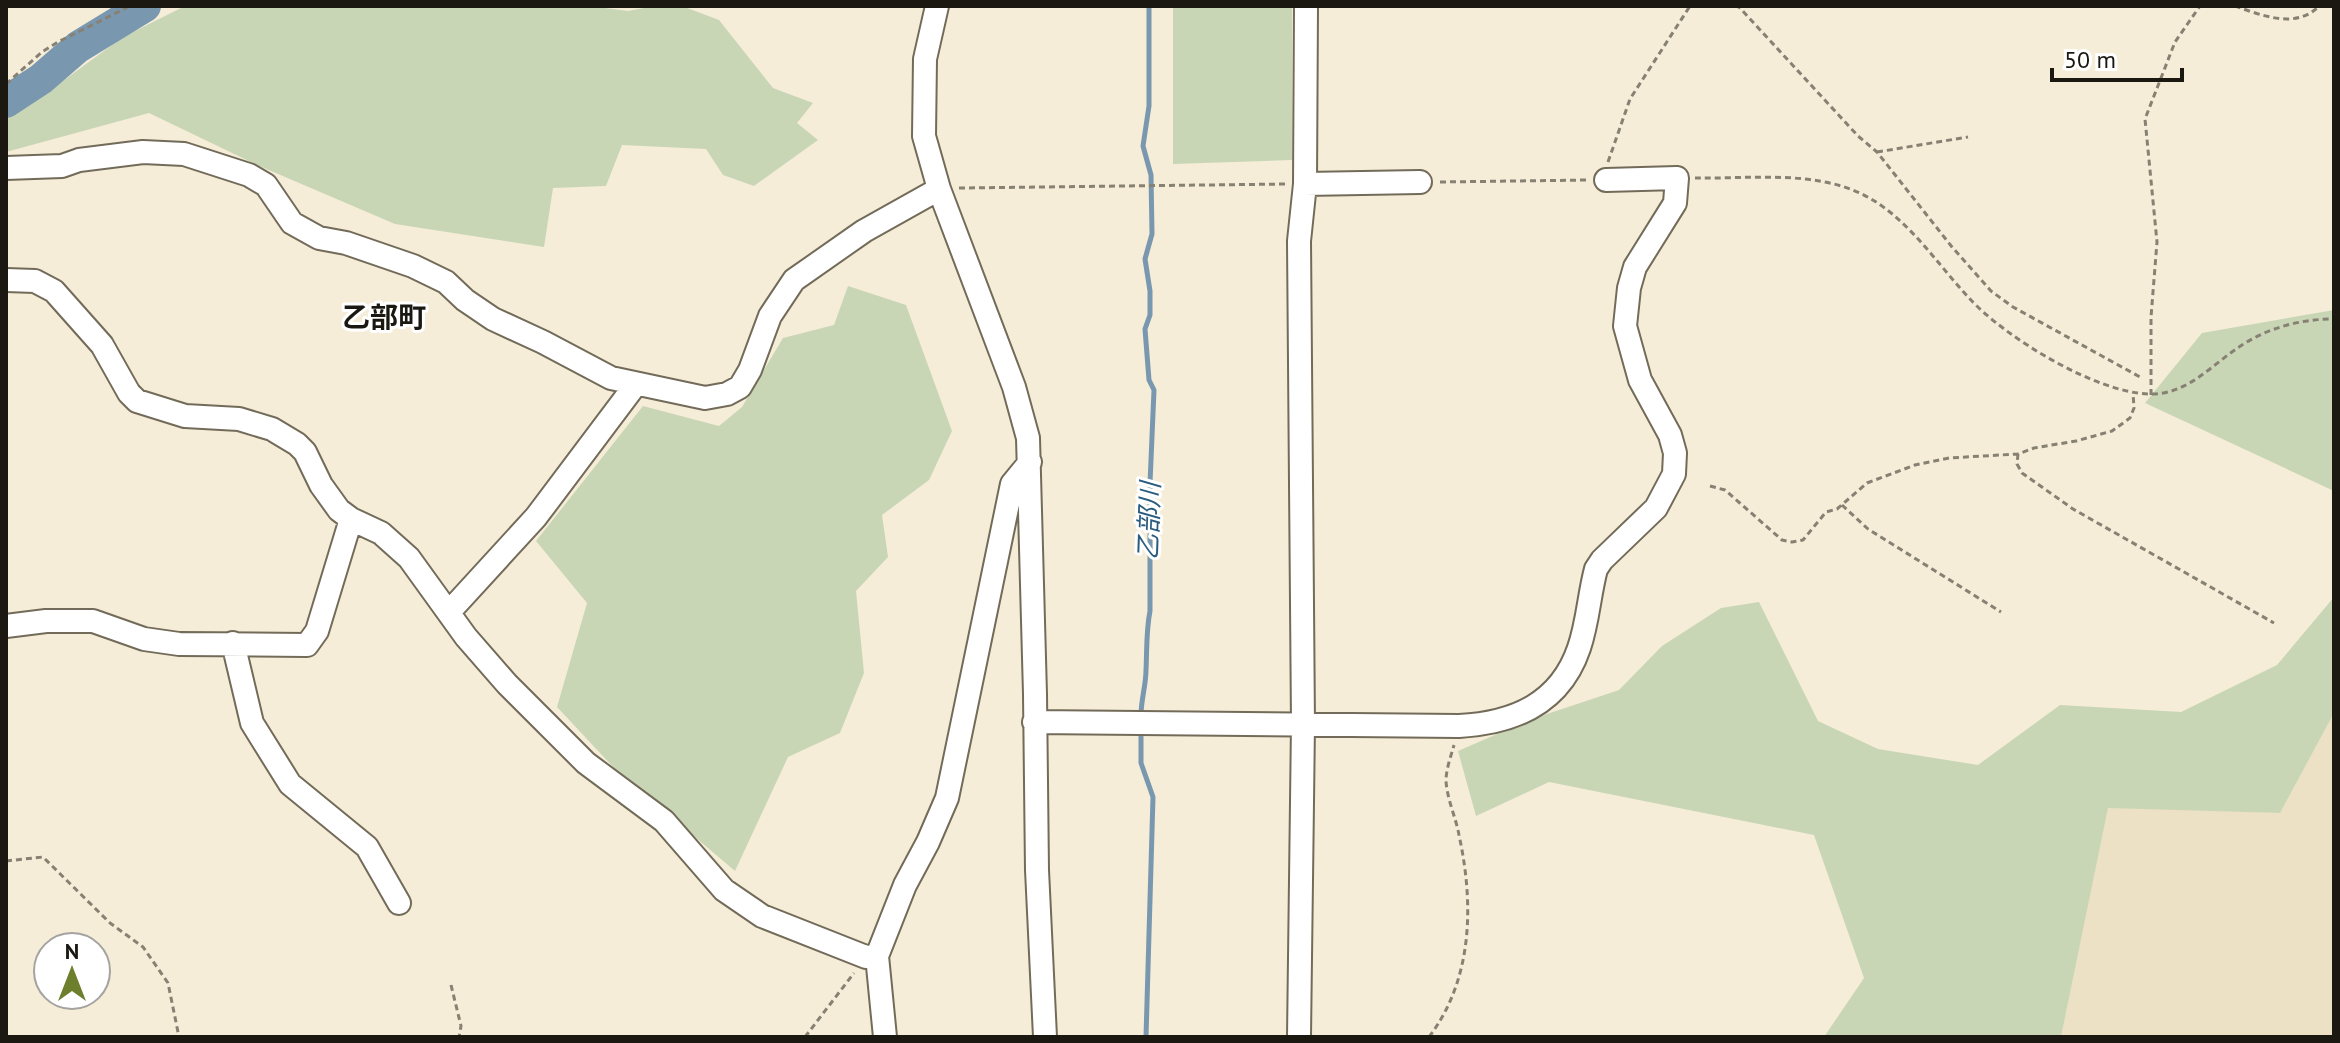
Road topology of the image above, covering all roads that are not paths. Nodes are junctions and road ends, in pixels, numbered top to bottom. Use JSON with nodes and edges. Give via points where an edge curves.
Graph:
{"nodes":[{"id":1,"x":937,"y":6,"type":"edge"},
{"id":2,"x":1306,"y":6,"type":"edge"},
{"id":3,"x":6,"y":168,"type":"edge"},
{"id":4,"x":1606,"y":180,"type":"road end"},
{"id":5,"x":1420,"y":182,"type":"road end"},
{"id":6,"x":1305,"y":184,"type":"junction"},
{"id":7,"x":939,"y":189,"type":"junction"},
{"id":8,"x":6,"y":280,"type":"edge"},
{"id":9,"x":636,"y":384,"type":"junction"},
{"id":10,"x":1030,"y":462,"type":"junction"},
{"id":11,"x":351,"y":519,"type":"junction"},
{"id":12,"x":449,"y":612,"type":"junction"},
{"id":13,"x":6,"y":626,"type":"edge"},
{"id":14,"x":233,"y":643,"type":"junction"},
{"id":15,"x":1034,"y":722,"type":"junction"},
{"id":16,"x":1303,"y":724,"type":"junction"},
{"id":17,"x":399,"y":903,"type":"dead end"},
{"id":18,"x":871,"y":956,"type":"junction"},
{"id":19,"x":885,"y":1037,"type":"edge"},
{"id":20,"x":1045,"y":1037,"type":"edge"},
{"id":21,"x":1299,"y":1037,"type":"edge"}],
"edges":[{"from":1,"to":7,"type":"street","via":[[925,59],[924,136]]},
{"from":2,"to":6,"type":"street"},
{"from":3,"to":9,"type":"street","via":[[62,166],[143,152],[184,154],[249,175],[266,185],[292,223],[319,238],[413,266],[446,282],[493,319],[611,378]]},
{"from":4,"to":16,"type":"street","via":[[1677,178],[1675,203],[1635,267],[1625,326],[1640,380],[1670,435],[1674,474],[1656,508],[1596,569],[1579,647],[1561,683],[1541,702],[1502,721],[1459,726]]},
{"from":5,"to":6,"type":"street"},
{"from":6,"to":16,"type":"street","via":[[1299,241]]},
{"from":7,"to":9,"type":"street","via":[[864,231],[794,280],[770,316],[740,387],[705,398]]},
{"from":7,"to":10,"type":"street","via":[[1014,387]]},
{"from":8,"to":11,"type":"street","via":[[35,281],[54,291],[102,345],[137,401],[185,416],[239,419],[284,435],[305,452],[332,501]]},
{"from":9,"to":12,"type":"street","via":[[536,517]]},
{"from":10,"to":15,"type":"street"},
{"from":10,"to":18,"type":"street","via":[[1012,484],[947,798]]},
{"from":11,"to":12,"type":"street","via":[[381,533],[409,558]]},
{"from":11,"to":14,"type":"street","via":[[313,640],[307,645]]},
{"from":12,"to":18,"type":"street","via":[[507,684],[560,738],[664,821],[724,890],[762,916]]},
{"from":13,"to":14,"type":"street","via":[[93,621],[144,639]]},
{"from":14,"to":17,"type":"street","via":[[252,723],[290,784],[367,847]]},
{"from":15,"to":16,"type":"street"},
{"from":15,"to":20,"type":"street"},
{"from":16,"to":21,"type":"street"},
{"from":18,"to":19,"type":"street"}]}
